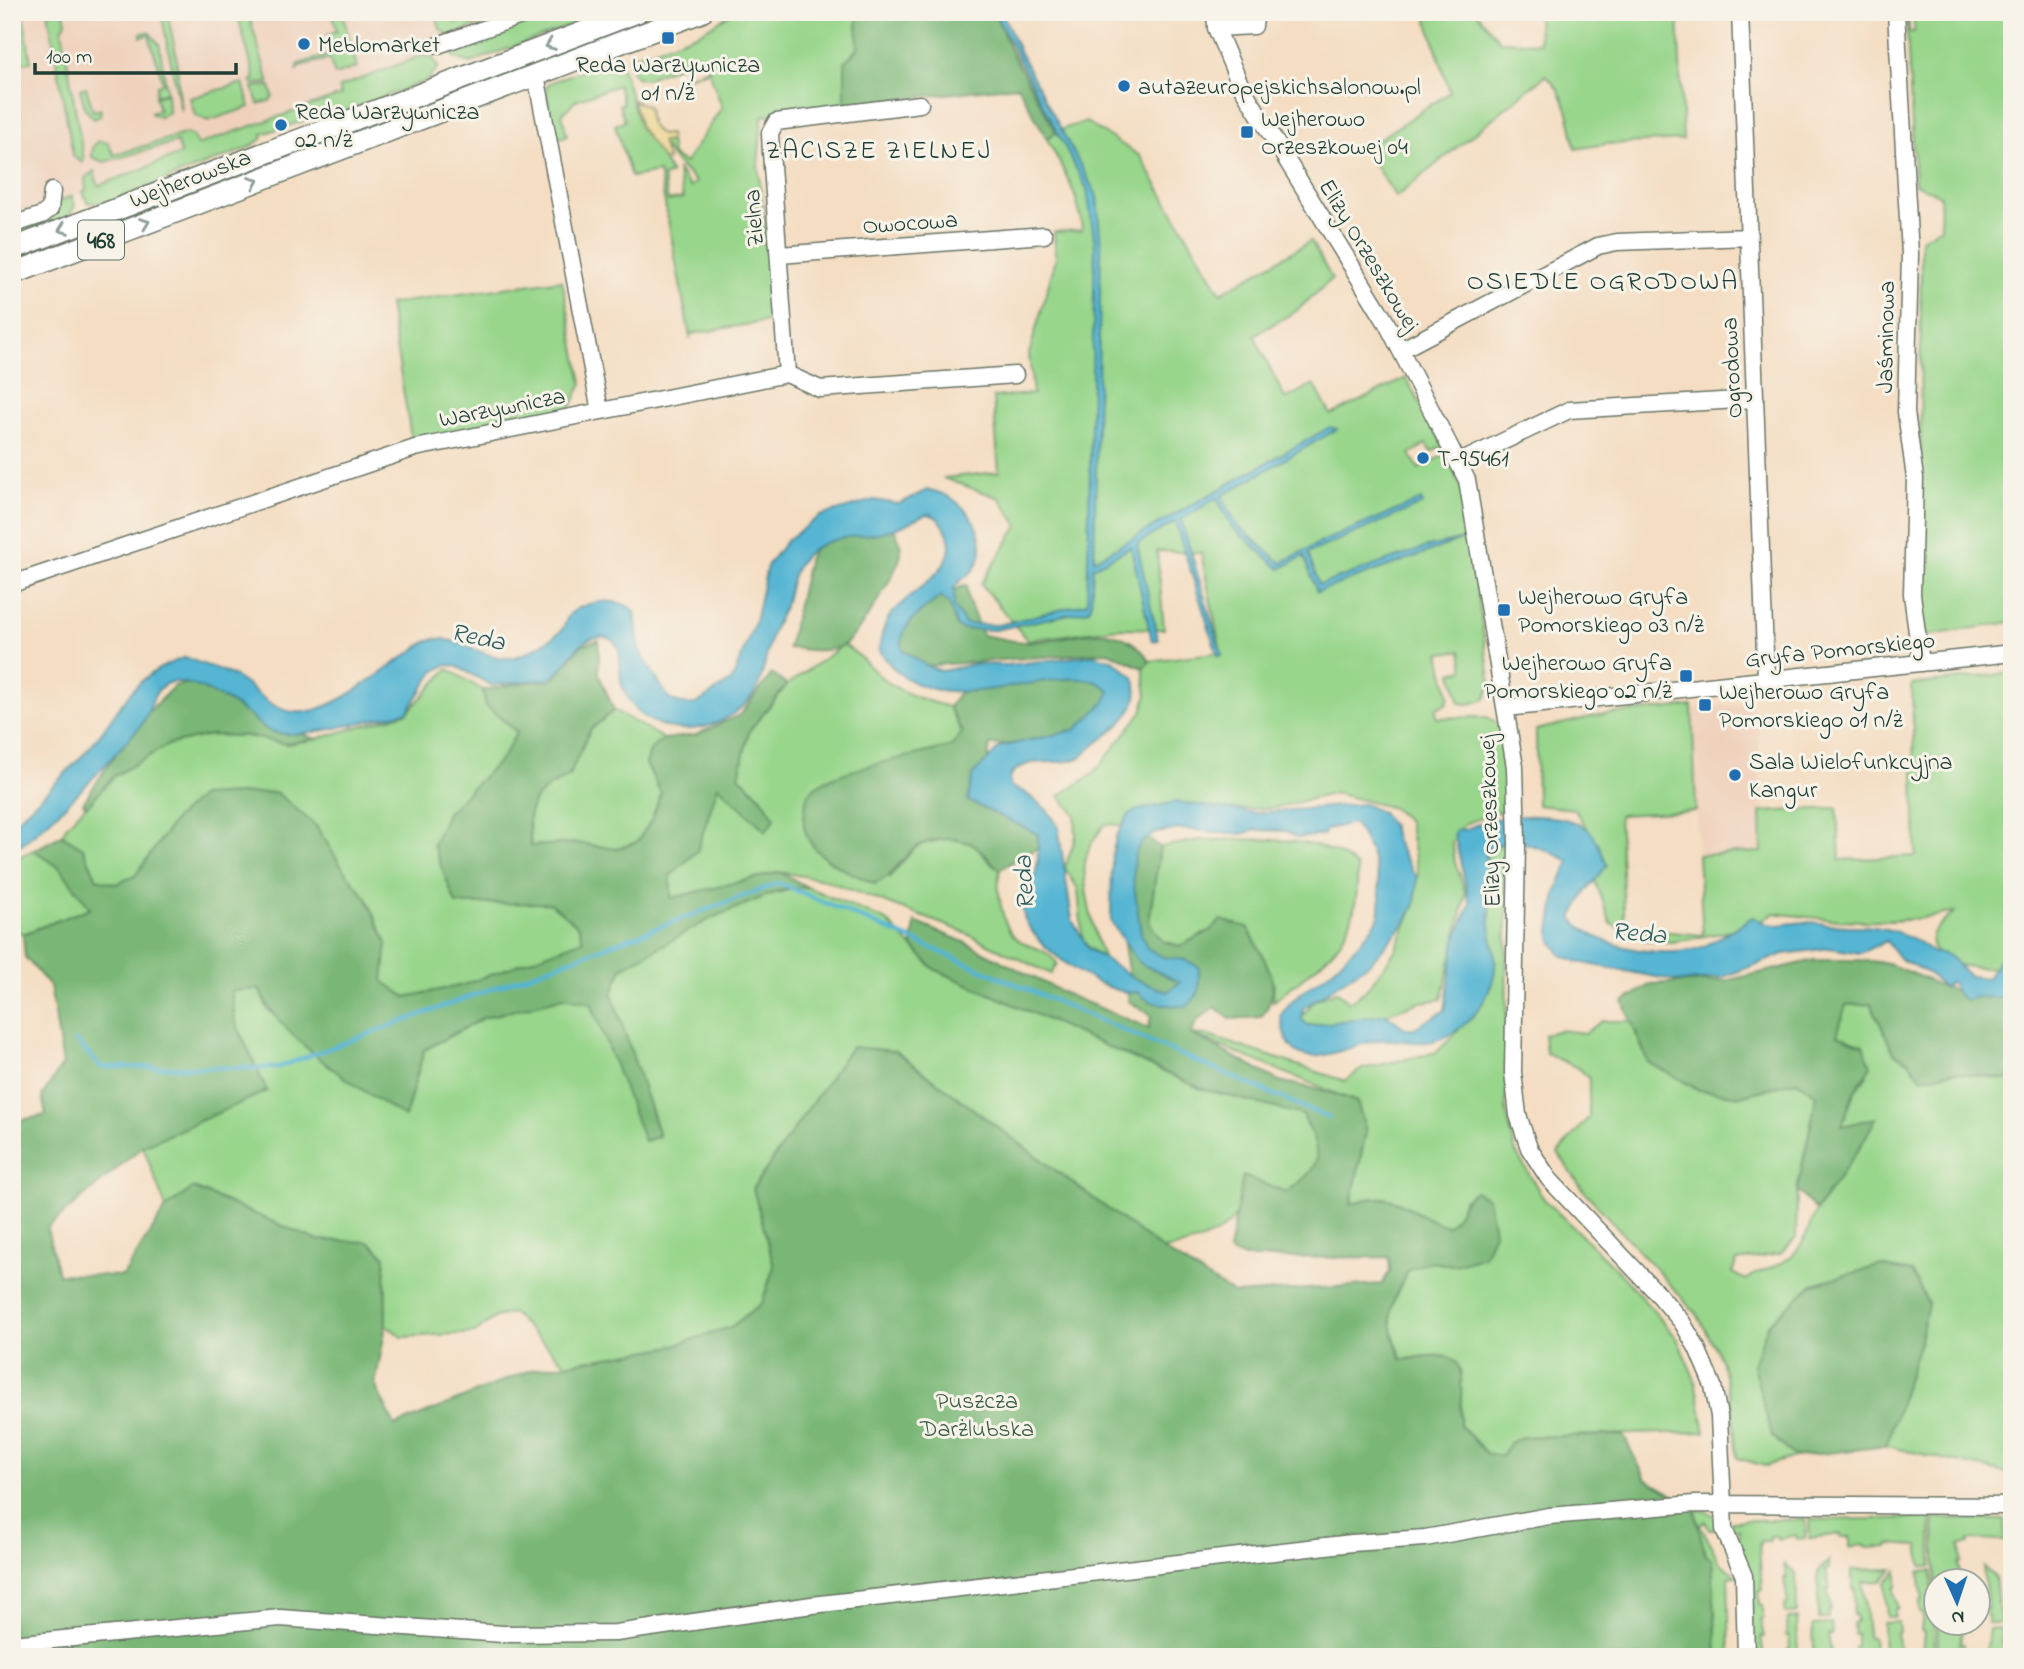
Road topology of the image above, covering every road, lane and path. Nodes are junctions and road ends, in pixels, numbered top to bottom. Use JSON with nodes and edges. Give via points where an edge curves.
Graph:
{"nodes":[{"id":1,"x":532,"y":12,"type":"edge"},
{"id":2,"x":637,"y":12,"type":"edge"},
{"id":3,"x":701,"y":12,"type":"edge"},
{"id":4,"x":1256,"y":12,"type":"edge"},
{"id":5,"x":1740,"y":12,"type":"edge"},
{"id":6,"x":1896,"y":12,"type":"edge"},
{"id":7,"x":1215,"y":20,"type":"edge"},
{"id":8,"x":438,"y":45,"type":"dead end"},
{"id":9,"x":536,"y":75,"type":"junction"},
{"id":10,"x":920,"y":104,"type":"dead end"},
{"id":11,"x":52,"y":191,"type":"dead end"},
{"id":12,"x":12,"y":225,"type":"edge"},
{"id":13,"x":1044,"y":235,"type":"dead end"},
{"id":14,"x":1748,"y":237,"type":"junction"},
{"id":15,"x":12,"y":249,"type":"edge"},
{"id":16,"x":779,"y":255,"type":"junction"},
{"id":17,"x":12,"y":274,"type":"edge"},
{"id":18,"x":1401,"y":350,"type":"junction"},
{"id":19,"x":787,"y":374,"type":"junction"},
{"id":20,"x":1016,"y":375,"type":"dead end"},
{"id":21,"x":1755,"y":399,"type":"junction"},
{"id":22,"x":600,"y":411,"type":"junction"},
{"id":23,"x":1460,"y":462,"type":"junction"},
{"id":24,"x":12,"y":584,"type":"edge"},
{"id":25,"x":2012,"y":653,"type":"edge"},
{"id":26,"x":1921,"y":663,"type":"junction"},
{"id":27,"x":1766,"y":679,"type":"junction"},
{"id":28,"x":1506,"y":708,"type":"junction"},
{"id":29,"x":1723,"y":1504,"type":"junction"},
{"id":30,"x":2012,"y":1506,"type":"edge"},
{"id":31,"x":12,"y":1644,"type":"edge"},
{"id":32,"x":1746,"y":1657,"type":"edge"}],
"edges":[{"from":1,"to":8,"type":"street"},
{"from":2,"to":15,"type":"main road","name":"Wejherowska","number":"468","one_way":true},
{"from":3,"to":9,"type":"main road","name":"Wejherowska","number":"468"},
{"from":4,"to":7,"type":"street","via":[[1255,26]]},
{"from":5,"to":14,"type":"street","name":"Ogrodowa"},
{"from":6,"to":26,"type":"street","name":"Jaśminowa","via":[[1910,254],[1906,412],[1915,478],[1912,594]]},
{"from":7,"to":18,"type":"street","name":"Elizy Orzeszkowej","via":[[1240,84]]},
{"from":17,"to":9,"type":"main road","name":"Wejherowska","number":"468","one_way":true},
{"from":9,"to":22,"type":"street"},
{"from":10,"to":16,"type":"street","name":"Zielna","via":[[776,122],[771,142]]},
{"from":11,"to":12,"type":"street","via":[[50,209]]},
{"from":13,"to":16,"type":"street","name":"Owocowa"},
{"from":14,"to":18,"type":"street","via":[[1598,246]]},
{"from":14,"to":21,"type":"street","name":"Ogrodowa"},
{"from":16,"to":19,"type":"street","name":"Zielna"},
{"from":18,"to":23,"type":"street","name":"Elizy Orzeszkowej"},
{"from":19,"to":20,"type":"street","via":[[820,389]]},
{"from":19,"to":22,"type":"street","name":"Warzywnicza"},
{"from":21,"to":23,"type":"street","via":[[1569,410]]},
{"from":21,"to":27,"type":"street","name":"Ogrodowa"},
{"from":22,"to":24,"type":"street","name":"Warzywnicza","via":[[415,448]]},
{"from":23,"to":28,"type":"street","name":"Elizy Orzeszkowej","via":[[1472,499]]},
{"from":25,"to":26,"type":"street","name":"Gryfa Pomorskiego"},
{"from":26,"to":27,"type":"street","name":"Gryfa Pomorskiego"},
{"from":27,"to":28,"type":"street","name":"Gryfa Pomorskiego"},
{"from":28,"to":29,"type":"street","name":"Elizy Orzeszkowej","via":[[1517,815],[1513,1072],[1518,1115],[1529,1147],[1549,1180],[1659,1295],[1697,1348],[1713,1386],[1719,1416]]},
{"from":29,"to":30,"type":"street"},
{"from":29,"to":31,"type":"street","via":[[1549,1516],[1425,1538],[812,1605],[616,1633],[503,1634],[280,1618]]},
{"from":29,"to":32,"type":"street","name":"Elizy Orzeszkowej","via":[[1724,1529],[1744,1576]]}]}
